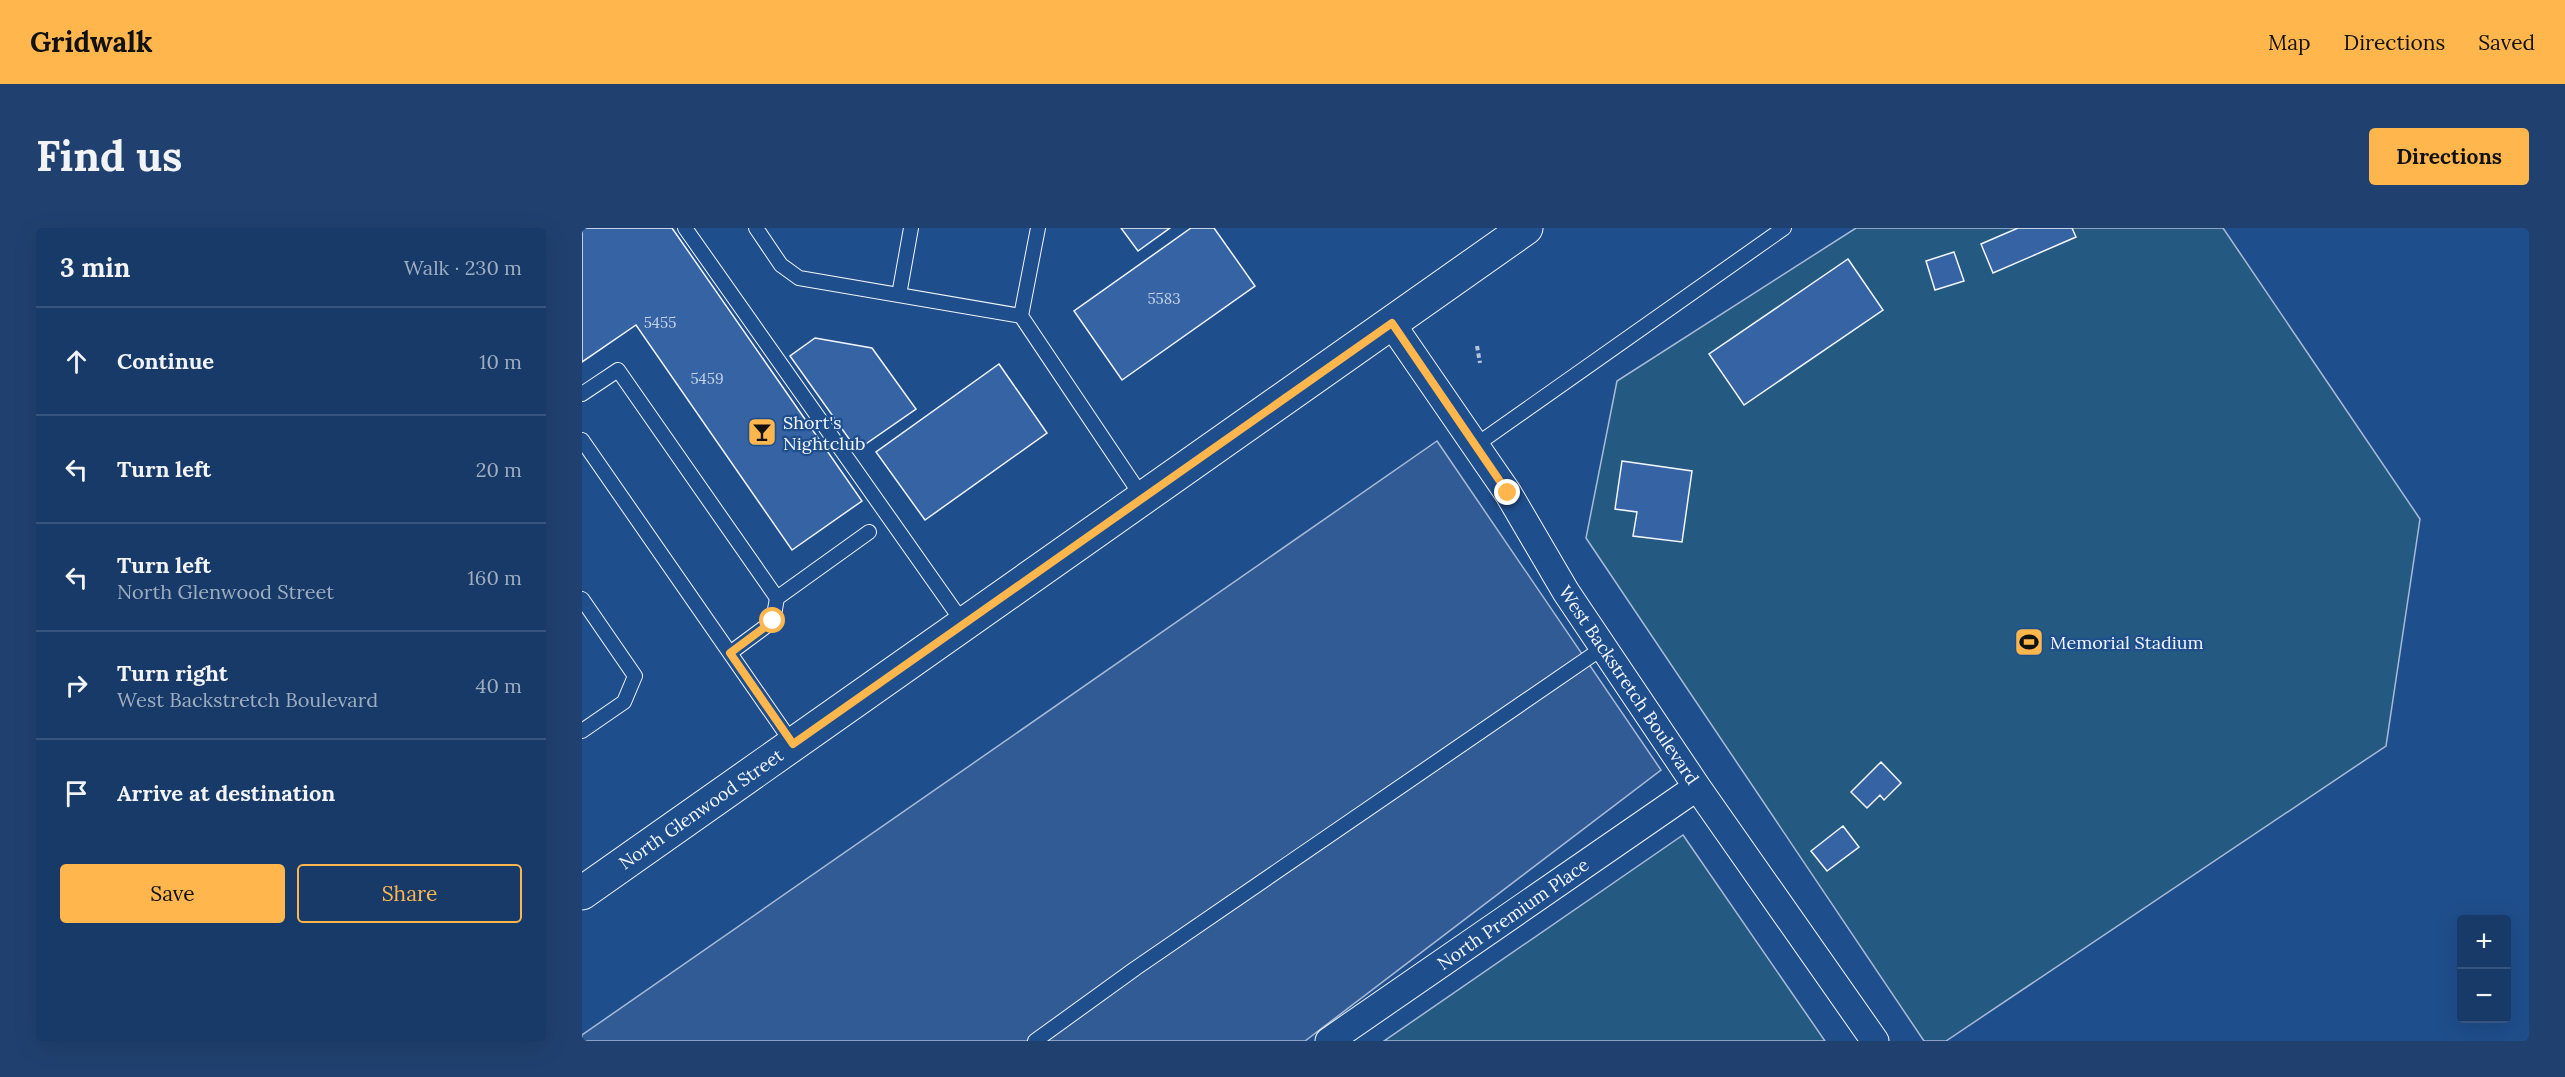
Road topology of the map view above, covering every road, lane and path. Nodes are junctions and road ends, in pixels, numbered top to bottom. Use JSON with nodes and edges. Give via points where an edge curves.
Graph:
{"nodes":[{"id":1,"x":685,"y":228,"type":"edge"},
{"id":2,"x":756,"y":228,"type":"edge"},
{"id":3,"x":911,"y":228,"type":"edge"},
{"id":4,"x":1038,"y":228,"type":"edge"},
{"id":5,"x":1526,"y":228,"type":"edge"},
{"id":6,"x":1784,"y":228,"type":"edge"},
{"id":7,"x":899,"y":295,"type":"junction"},
{"id":8,"x":1021,"y":316,"type":"junction"},
{"id":9,"x":1392,"y":323,"type":"junction"},
{"id":10,"x":1477,"y":346,"type":"dead end"},
{"id":11,"x":1480,"y":363,"type":"dead end"},
{"id":12,"x":582,"y":394,"type":"edge"},
{"id":13,"x":582,"y":440,"type":"edge"},
{"id":14,"x":1476,"y":445,"type":"junction"},
{"id":15,"x":1143,"y":498,"type":"junction"},
{"id":16,"x":869,"y":532,"type":"dead end"},
{"id":17,"x":777,"y":598,"type":"junction"},
{"id":18,"x":582,"y":599,"type":"edge"},
{"id":19,"x":964,"y":624,"type":"junction"},
{"id":20,"x":1604,"y":647,"type":"junction"},
{"id":21,"x":730,"y":653,"type":"junction"},
{"id":22,"x":582,"y":731,"type":"edge"},
{"id":23,"x":793,"y":744,"type":"junction"},
{"id":24,"x":1697,"y":788,"type":"junction"},
{"id":25,"x":585,"y":885,"type":"edge"},
{"id":26,"x":1035,"y":1041,"type":"edge"},
{"id":27,"x":1329,"y":1041,"type":"edge"},
{"id":28,"x":1875,"y":1041,"type":"edge"}],
"edges":[{"from":1,"to":19,"type":"lane"},
{"from":2,"to":7,"type":"lane","via":[[781,265],[799,278]]},
{"from":3,"to":7,"type":"lane"},
{"from":4,"to":8,"type":"lane"},
{"from":5,"to":9,"type":"main road","name":"North Glenwood Street"},
{"from":6,"to":14,"type":"lane"},
{"from":7,"to":8,"type":"lane"},
{"from":8,"to":15,"type":"lane"},
{"from":9,"to":14,"type":"street","name":"West Backstretch Boulevard"},
{"from":9,"to":15,"type":"main road","name":"North Glenwood Street"},
{"from":10,"to":11,"type":"path"},
{"from":12,"to":17,"type":"lane","via":[[618,370]]},
{"from":13,"to":21,"type":"lane"},
{"from":14,"to":20,"type":"street","name":"West Backstretch Boulevard"},
{"from":15,"to":19,"type":"main road","name":"North Glenwood Street"},
{"from":16,"to":17,"type":"lane"},
{"from":17,"to":21,"type":"lane","via":[[773,621]]},
{"from":18,"to":22,"type":"lane","via":[[635,676],[624,702]]},
{"from":19,"to":23,"type":"main road","name":"North Glenwood Street"},
{"from":20,"to":24,"type":"street","name":"West Backstretch Boulevard"},
{"from":20,"to":26,"type":"lane"},
{"from":21,"to":23,"type":"lane"},
{"from":23,"to":25,"type":"main road","name":"North Glenwood Street"},
{"from":24,"to":27,"type":"street","name":"North Premium Place"},
{"from":24,"to":28,"type":"street","name":"West Backstretch Boulevard"}]}
